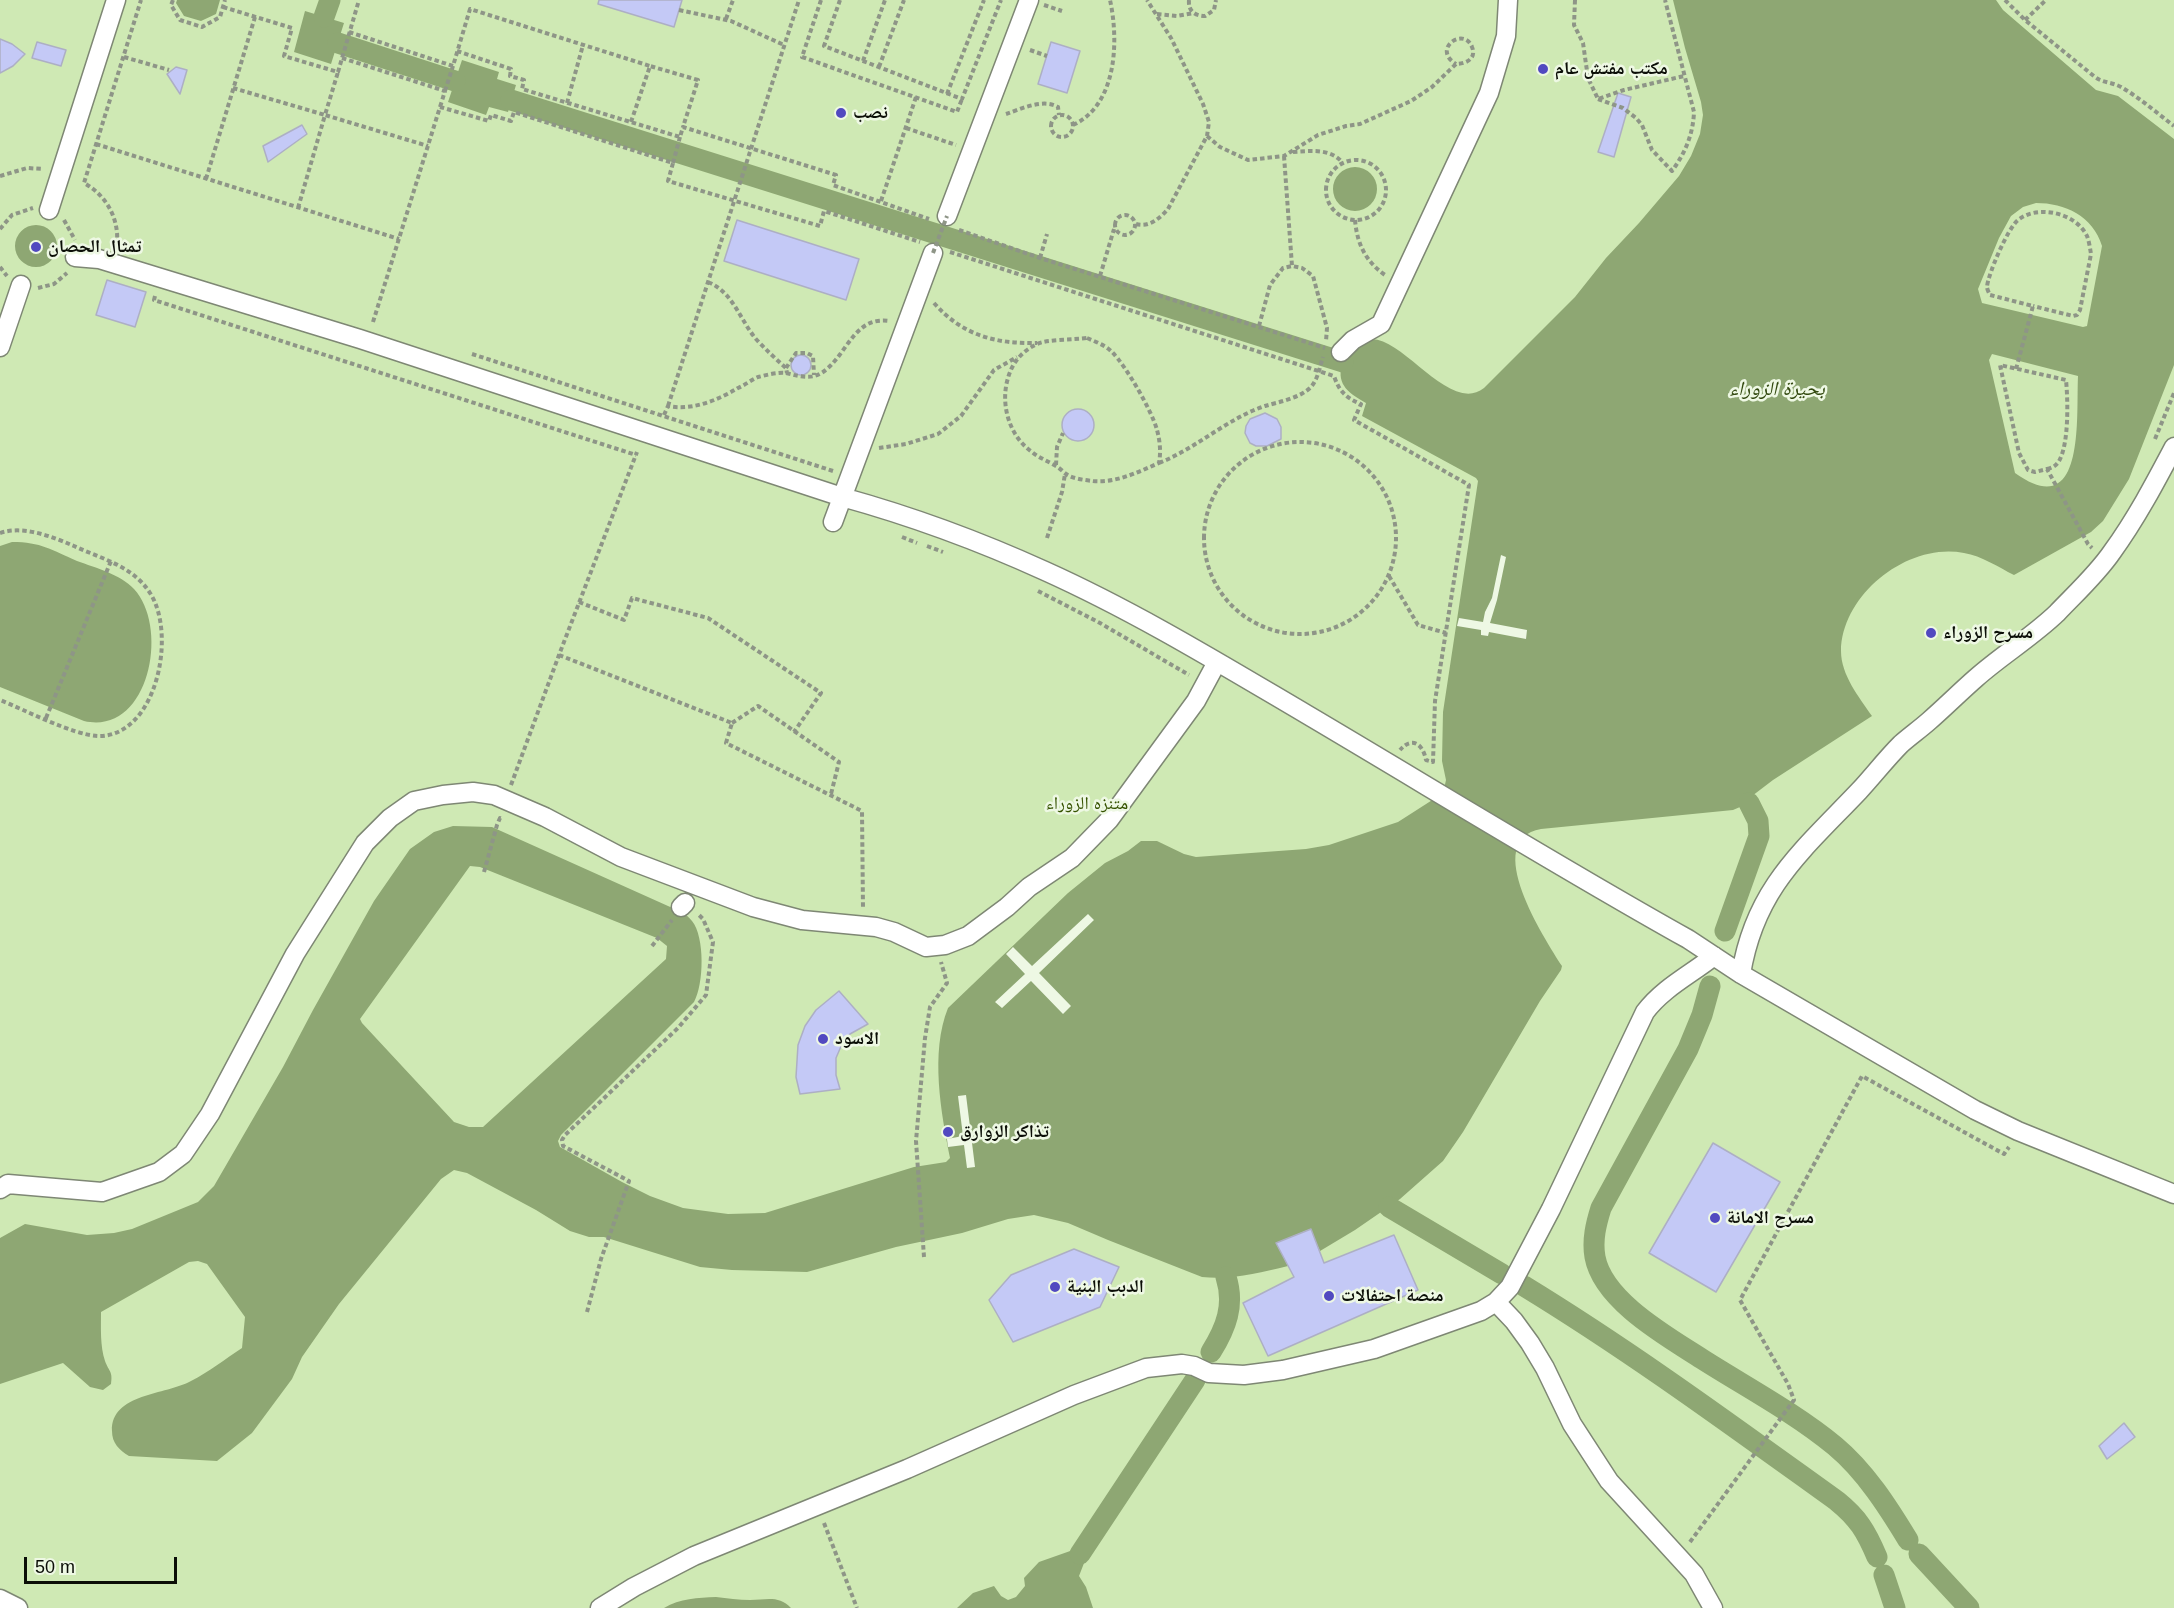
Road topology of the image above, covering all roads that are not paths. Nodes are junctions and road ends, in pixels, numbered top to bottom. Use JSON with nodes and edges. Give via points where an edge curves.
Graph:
{"nodes":[{"id":1,"x":116,"y":0,"type":"edge"},
{"id":2,"x":1029,"y":0,"type":"edge"},
{"id":3,"x":1508,"y":0,"type":"edge"},
{"id":4,"x":49,"y":210,"type":"road end"},
{"id":5,"x":947,"y":216,"type":"road end"},
{"id":6,"x":939,"y":251,"type":"road end"},
{"id":7,"x":75,"y":257,"type":"road end"},
{"id":8,"x":21,"y":285,"type":"road end"},
{"id":9,"x":0,"y":347,"type":"edge"},
{"id":10,"x":1331,"y":351,"type":"road end"},
{"id":11,"x":2174,"y":447,"type":"edge"},
{"id":12,"x":842,"y":497,"type":"junction"},
{"id":13,"x":833,"y":522,"type":"dead end"},
{"id":14,"x":1217,"y":662,"type":"junction"},
{"id":15,"x":1713,"y":956,"type":"junction"},
{"id":16,"x":1741,"y":974,"type":"junction"},
{"id":17,"x":0,"y":1189,"type":"edge"},
{"id":18,"x":2174,"y":1194,"type":"edge"},
{"id":19,"x":1496,"y":1302,"type":"junction"},
{"id":20,"x":0,"y":1599,"type":"edge"},
{"id":21,"x":18,"y":1608,"type":"edge"},
{"id":22,"x":600,"y":1608,"type":"edge"},
{"id":23,"x":1713,"y":1608,"type":"edge"}],
"edges":[{"from":1,"to":4,"type":"street"},
{"from":2,"to":5,"type":"street"},
{"from":3,"to":10,"type":"street","via":[[1506,36],[1489,93],[1381,324]]},
{"from":6,"to":12,"type":"street","via":[[921,288]]},
{"from":7,"to":12,"type":"street","via":[[99,259],[360,339]]},
{"from":8,"to":9,"type":"street"},
{"from":11,"to":16,"type":"street","via":[[2149,494],[2102,565],[2017,648],[1976,678],[1901,745],[1788,866],[1759,912],[1749,935]]},
{"from":12,"to":13,"type":"street"},
{"from":12,"to":14,"type":"street","via":[[959,535],[1036,567]]},
{"from":14,"to":15,"type":"street"},
{"from":14,"to":17,"type":"street","via":[[1164,748],[1109,820],[1072,858],[968,936],[945,945],[926,947],[894,932],[863,924],[802,920],[734,900],[621,857],[494,795],[473,792],[414,801],[365,843],[295,954],[210,1114],[183,1154],[159,1172],[102,1192],[8,1184]]},
{"from":15,"to":16,"type":"street"},
{"from":15,"to":19,"type":"street","via":[[1663,992],[1645,1012],[1551,1209],[1510,1287]]},
{"from":16,"to":18,"type":"street","via":[[1976,1110]]},
{"from":19,"to":22,"type":"street","via":[[1481,1311],[1374,1349],[1283,1371],[1244,1375],[1209,1373],[1182,1364],[1146,1368],[694,1556]]},
{"from":19,"to":23,"type":"street","via":[[1530,1343],[1572,1425],[1608,1481],[1694,1575]]},
{"from":20,"to":21,"type":"street"}]}
